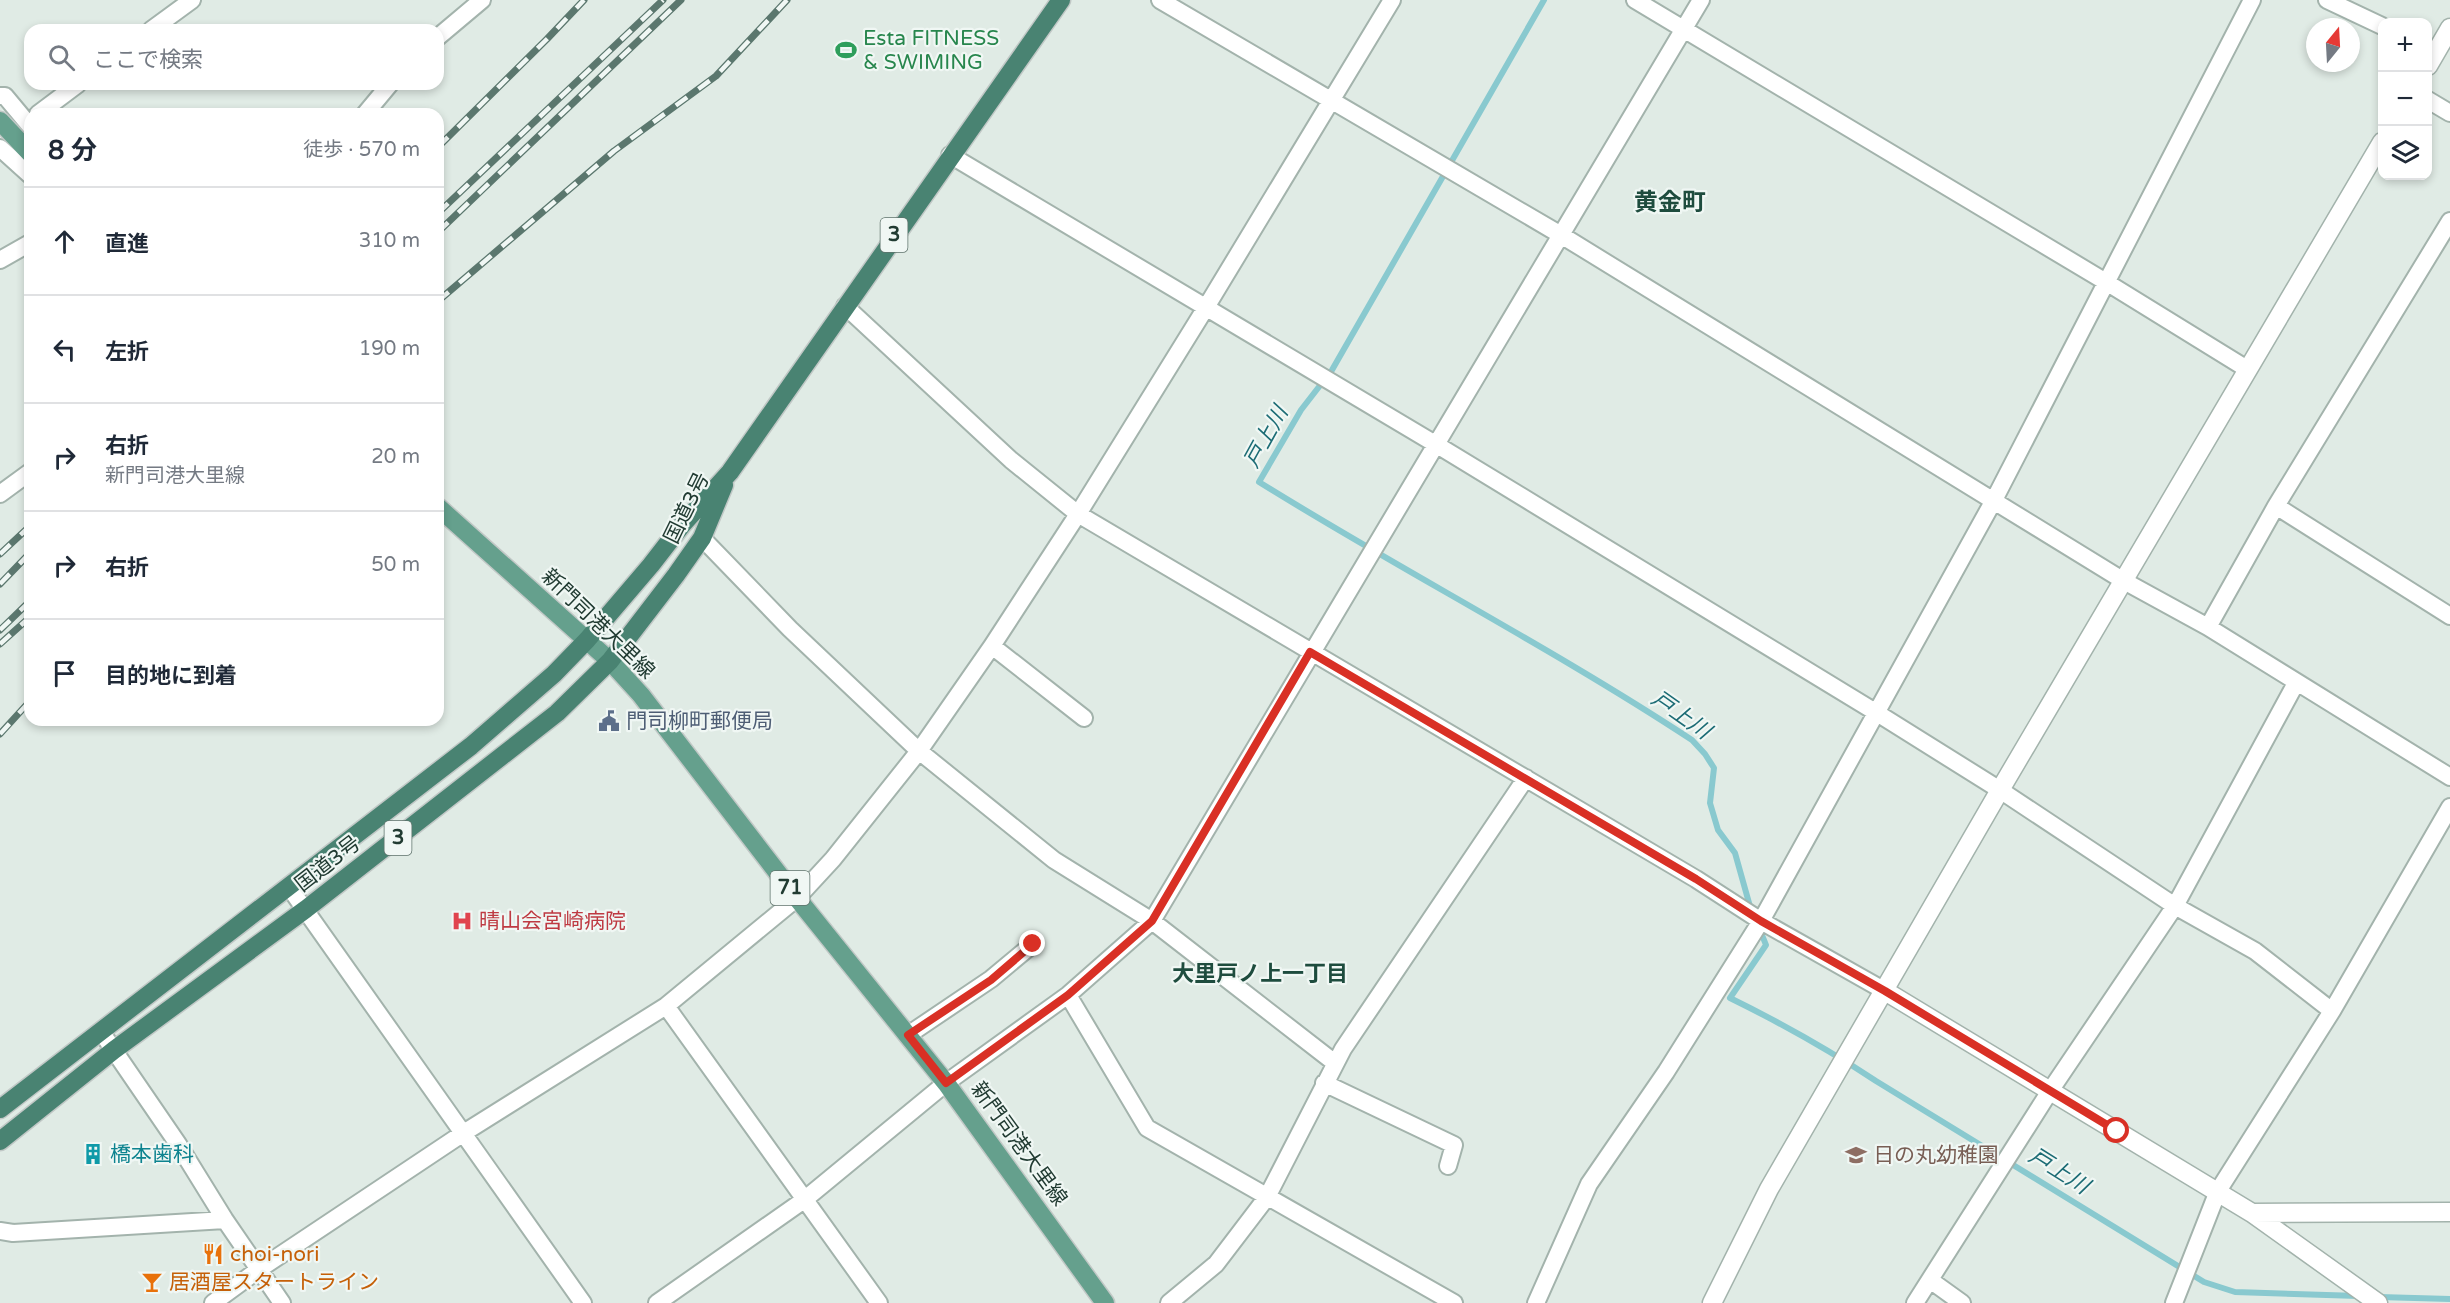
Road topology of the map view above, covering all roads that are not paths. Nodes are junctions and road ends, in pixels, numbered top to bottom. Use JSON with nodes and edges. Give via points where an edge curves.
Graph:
{"nodes":[{"id":1,"x":192,"y":0,"type":"edge"},
{"id":2,"x":482,"y":0,"type":"edge"},
{"id":3,"x":1061,"y":0,"type":"edge"},
{"id":4,"x":1160,"y":0,"type":"edge"},
{"id":5,"x":1392,"y":0,"type":"edge"},
{"id":6,"x":1635,"y":0,"type":"edge"},
{"id":7,"x":1701,"y":0,"type":"edge"},
{"id":8,"x":2252,"y":0,"type":"edge"},
{"id":9,"x":2327,"y":0,"type":"edge"},
{"id":10,"x":159,"y":24,"type":"edge"},
{"id":11,"x":2378,"y":24,"type":"edge"},
{"id":12,"x":2450,"y":28,"type":"edge"},
{"id":13,"x":1684,"y":30,"type":"junction"},
{"id":14,"x":444,"y":32,"type":"edge"},
{"id":15,"x":2432,"y":52,"type":"edge"},
{"id":16,"x":70,"y":90,"type":"edge"},
{"id":17,"x":385,"y":90,"type":"edge"},
{"id":18,"x":0,"y":96,"type":"edge"},
{"id":19,"x":1332,"y":102,"type":"junction"},
{"id":20,"x":2432,"y":103,"type":"edge"},
{"id":21,"x":48,"y":108,"type":"edge"},
{"id":22,"x":370,"y":108,"type":"edge"},
{"id":23,"x":2450,"y":113,"type":"edge"},
{"id":24,"x":24,"y":114,"type":"edge"},
{"id":25,"x":0,"y":121,"type":"edge"},
{"id":26,"x":24,"y":147,"type":"edge"},
{"id":27,"x":0,"y":148,"type":"edge"},
{"id":28,"x":2378,"y":149,"type":"edge"},
{"id":29,"x":950,"y":155,"type":"junction"},
{"id":30,"x":24,"y":170,"type":"edge"},
{"id":31,"x":2450,"y":221,"type":"edge"},
{"id":32,"x":1561,"y":235,"type":"junction"},
{"id":33,"x":24,"y":246,"type":"edge"},
{"id":34,"x":0,"y":260,"type":"edge"},
{"id":35,"x":2106,"y":282,"type":"junction"},
{"id":36,"x":844,"y":306,"type":"junction"},
{"id":37,"x":1205,"y":309,"type":"junction"},
{"id":38,"x":2247,"y":369,"type":"junction"},
{"id":39,"x":1437,"y":446,"type":"junction"},
{"id":40,"x":730,"y":472,"type":"junction"},
{"id":41,"x":24,"y":476,"type":"edge"},
{"id":42,"x":0,"y":494,"type":"edge"},
{"id":43,"x":1994,"y":500,"type":"junction"},
{"id":44,"x":2276,"y":506,"type":"junction"},
{"id":45,"x":444,"y":512,"type":"edge"},
{"id":46,"x":1078,"y":514,"type":"junction"},
{"id":47,"x":702,"y":538,"type":"junction"},
{"id":48,"x":2124,"y":581,"type":"junction"},
{"id":49,"x":2450,"y":616,"type":"edge"},
{"id":50,"x":2208,"y":627,"type":"junction"},
{"id":51,"x":587,"y":640,"type":"junction"},
{"id":52,"x":992,"y":646,"type":"junction"},
{"id":53,"x":1310,"y":652,"type":"junction"},
{"id":54,"x":610,"y":661,"type":"junction"},
{"id":55,"x":2296,"y":683,"type":"junction"},
{"id":56,"x":1877,"y":713,"type":"junction"},
{"id":57,"x":1084,"y":718,"type":"dead end"},
{"id":58,"x":919,"y":751,"type":"junction"},
{"id":59,"x":2450,"y":777,"type":"edge"},
{"id":60,"x":1526,"y":778,"type":"junction"},
{"id":61,"x":2000,"y":790,"type":"junction"},
{"id":62,"x":2450,"y":807,"type":"edge"},
{"id":63,"x":289,"y":887,"type":"junction"},
{"id":64,"x":797,"y":898,"type":"junction"},
{"id":65,"x":2175,"y":906,"type":"junction"},
{"id":66,"x":306,"y":909,"type":"junction"},
{"id":67,"x":1152,"y":921,"type":"junction"},
{"id":68,"x":1761,"y":921,"type":"junction"},
{"id":69,"x":1033,"y":944,"type":"dead end"},
{"id":70,"x":1885,"y":991,"type":"junction"},
{"id":71,"x":1068,"y":995,"type":"junction"},
{"id":72,"x":666,"y":1006,"type":"junction"},
{"id":73,"x":2331,"y":1011,"type":"junction"},
{"id":74,"x":102,"y":1033,"type":"junction"},
{"id":75,"x":908,"y":1035,"type":"junction"},
{"id":76,"x":114,"y":1050,"type":"junction"},
{"id":77,"x":1335,"y":1063,"type":"junction"},
{"id":78,"x":946,"y":1083,"type":"junction"},
{"id":79,"x":1324,"y":1083,"type":"junction"},
{"id":80,"x":2050,"y":1091,"type":"junction"},
{"id":81,"x":0,"y":1109,"type":"edge"},
{"id":82,"x":462,"y":1134,"type":"junction"},
{"id":83,"x":0,"y":1142,"type":"edge"},
{"id":84,"x":1448,"y":1166,"type":"dead end"},
{"id":85,"x":2218,"y":1191,"type":"junction"},
{"id":86,"x":1267,"y":1197,"type":"junction"},
{"id":87,"x":804,"y":1200,"type":"junction"},
{"id":88,"x":2450,"y":1212,"type":"edge"},
{"id":89,"x":2252,"y":1213,"type":"junction"},
{"id":90,"x":225,"y":1220,"type":"junction"},
{"id":91,"x":0,"y":1231,"type":"edge"},
{"id":92,"x":258,"y":1270,"type":"junction"},
{"id":93,"x":1930,"y":1280,"type":"junction"},
{"id":94,"x":213,"y":1303,"type":"edge"},
{"id":95,"x":282,"y":1303,"type":"edge"},
{"id":96,"x":583,"y":1303,"type":"edge"},
{"id":97,"x":657,"y":1303,"type":"edge"},
{"id":98,"x":879,"y":1303,"type":"edge"},
{"id":99,"x":1105,"y":1303,"type":"edge"},
{"id":100,"x":1168,"y":1303,"type":"edge"},
{"id":101,"x":1454,"y":1303,"type":"edge"},
{"id":102,"x":1536,"y":1303,"type":"edge"},
{"id":103,"x":1712,"y":1303,"type":"edge"},
{"id":104,"x":1915,"y":1303,"type":"edge"},
{"id":105,"x":1962,"y":1303,"type":"edge"},
{"id":106,"x":2174,"y":1303,"type":"edge"},
{"id":107,"x":2378,"y":1303,"type":"edge"}],
"edges":[{"from":1,"to":10,"type":"street"},
{"from":2,"to":14,"type":"street"},
{"from":3,"to":29,"type":"highway","name":"国道3号","number":"3"},
{"from":4,"to":19,"type":"street"},
{"from":5,"to":19,"type":"street"},
{"from":6,"to":13,"type":"street"},
{"from":7,"to":13,"type":"street"},
{"from":8,"to":35,"type":"street"},
{"from":9,"to":11,"type":"street"},
{"from":12,"to":15,"type":"street"},
{"from":13,"to":32,"type":"street"},
{"from":13,"to":35,"type":"street"},
{"from":16,"to":21,"type":"street"},
{"from":17,"to":22,"type":"street"},
{"from":18,"to":24,"type":"street","via":[[5,96]]},
{"from":19,"to":32,"type":"street"},
{"from":19,"to":37,"type":"street"},
{"from":20,"to":23,"type":"street"},
{"from":25,"to":26,"type":"main road"},
{"from":27,"to":30,"type":"street"},
{"from":28,"to":38,"type":"street"},
{"from":29,"to":36,"type":"highway","name":"国道3号","number":"3"},
{"from":29,"to":37,"type":"street"},
{"from":31,"to":44,"type":"street"},
{"from":32,"to":39,"type":"street"},
{"from":32,"to":43,"type":"street"},
{"from":33,"to":34,"type":"street"},
{"from":35,"to":38,"type":"street"},
{"from":35,"to":43,"type":"street"},
{"from":36,"to":40,"type":"highway","name":"国道3号","number":"3"},
{"from":36,"to":46,"type":"street","via":[[1011,460]]},
{"from":37,"to":39,"type":"street"},
{"from":37,"to":46,"type":"street"},
{"from":38,"to":48,"type":"street"},
{"from":39,"to":53,"type":"street"},
{"from":39,"to":56,"type":"street"},
{"from":40,"to":47,"type":"highway","name":"国道3号","number":"3"},
{"from":40,"to":51,"type":"highway","name":"国道3号","number":"3"},
{"from":41,"to":42,"type":"street"},
{"from":43,"to":48,"type":"street"},
{"from":43,"to":56,"type":"street"},
{"from":44,"to":49,"type":"street"},
{"from":44,"to":50,"type":"street"},
{"from":45,"to":51,"type":"main road","name":"新門司港大里線","number":"71"},
{"from":46,"to":52,"type":"street"},
{"from":46,"to":53,"type":"street"},
{"from":47,"to":54,"type":"highway","name":"国道3号","number":"3"},
{"from":47,"to":58,"type":"street","via":[[790,629]]},
{"from":48,"to":50,"type":"street"},
{"from":48,"to":61,"type":"street"},
{"from":50,"to":55,"type":"street"},
{"from":51,"to":54,"type":"main road","name":"新門司港大里線","number":"71"},
{"from":51,"to":63,"type":"highway","name":"国道3号","number":"3","via":[[471,746]]},
{"from":52,"to":57,"type":"street"},
{"from":52,"to":58,"type":"street"},
{"from":53,"to":60,"type":"street"},
{"from":53,"to":67,"type":"street"},
{"from":54,"to":64,"type":"main road","name":"新門司港大里線","number":"71","via":[[641,695]]},
{"from":54,"to":66,"type":"highway","name":"国道3号","number":"3","via":[[557,713]]},
{"from":55,"to":59,"type":"street"},
{"from":55,"to":65,"type":"street"},
{"from":56,"to":61,"type":"street"},
{"from":56,"to":68,"type":"street"},
{"from":58,"to":64,"type":"street"},
{"from":58,"to":67,"type":"street","via":[[1054,860]]},
{"from":60,"to":68,"type":"street"},
{"from":60,"to":77,"type":"street"},
{"from":61,"to":65,"type":"street"},
{"from":61,"to":70,"type":"street"},
{"from":62,"to":73,"type":"street"},
{"from":63,"to":66,"type":"street"},
{"from":63,"to":74,"type":"highway","name":"国道3号","number":"3"},
{"from":64,"to":72,"type":"street"},
{"from":64,"to":75,"type":"main road","name":"新門司港大里線","number":"71"},
{"from":65,"to":73,"type":"street","via":[[2255,951]]},
{"from":65,"to":80,"type":"street"},
{"from":66,"to":76,"type":"highway","name":"国道3号","number":"3"},
{"from":66,"to":82,"type":"street"},
{"from":67,"to":71,"type":"street"},
{"from":67,"to":77,"type":"street"},
{"from":68,"to":70,"type":"street"},
{"from":68,"to":102,"type":"street","via":[[1666,1072],[1589,1184]]},
{"from":69,"to":75,"type":"street","via":[[991,980]]},
{"from":70,"to":80,"type":"street"},
{"from":70,"to":103,"type":"street","via":[[1769,1189]]},
{"from":71,"to":78,"type":"street"},
{"from":71,"to":86,"type":"street","via":[[1147,1128]]},
{"from":72,"to":82,"type":"street"},
{"from":72,"to":87,"type":"street"},
{"from":73,"to":85,"type":"street"},
{"from":74,"to":76,"type":"street"},
{"from":74,"to":81,"type":"highway","name":"国道3号","number":"3"},
{"from":75,"to":78,"type":"main road","name":"新門司港大里線","number":"71"},
{"from":76,"to":83,"type":"highway","name":"国道3号","number":"3"},
{"from":76,"to":90,"type":"street"},
{"from":77,"to":79,"type":"street"},
{"from":78,"to":87,"type":"street"},
{"from":78,"to":99,"type":"main road","name":"新門司港大里線","number":"71"},
{"from":79,"to":84,"type":"street","via":[[1454,1144]]},
{"from":79,"to":86,"type":"street"},
{"from":80,"to":85,"type":"street"},
{"from":80,"to":93,"type":"street"},
{"from":82,"to":92,"type":"street"},
{"from":82,"to":96,"type":"street"},
{"from":85,"to":89,"type":"street"},
{"from":85,"to":106,"type":"street"},
{"from":86,"to":100,"type":"street","via":[[1216,1264]]},
{"from":86,"to":101,"type":"street"},
{"from":87,"to":97,"type":"street"},
{"from":87,"to":98,"type":"street"},
{"from":88,"to":89,"type":"street"},
{"from":89,"to":107,"type":"street"},
{"from":90,"to":91,"type":"street"},
{"from":90,"to":92,"type":"street"},
{"from":92,"to":94,"type":"street"},
{"from":92,"to":95,"type":"street"},
{"from":93,"to":104,"type":"street"},
{"from":93,"to":105,"type":"street"}]}
